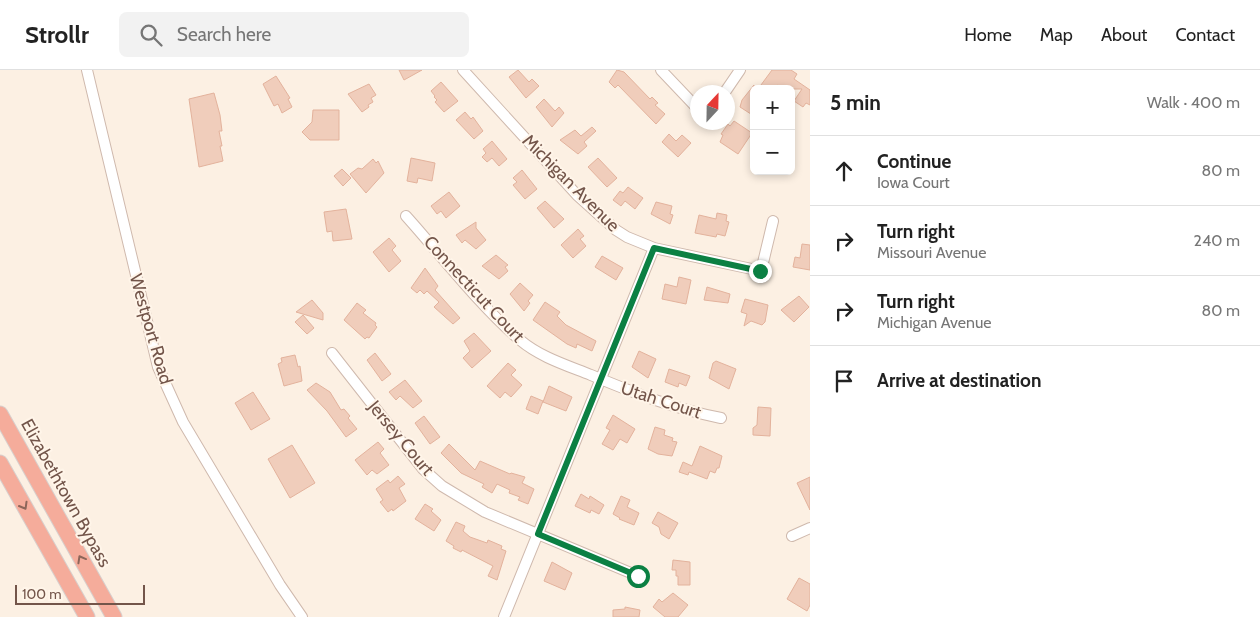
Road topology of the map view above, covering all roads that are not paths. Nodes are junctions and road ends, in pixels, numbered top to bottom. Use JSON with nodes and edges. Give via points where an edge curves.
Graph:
{"nodes":[{"id":1,"x":87,"y":70,"type":"edge"},
{"id":2,"x":463,"y":70,"type":"edge"},
{"id":3,"x":661,"y":70,"type":"edge"},
{"id":4,"x":740,"y":70,"type":"edge"},
{"id":5,"x":730,"y":85,"type":"edge"},
{"id":6,"x":690,"y":101,"type":"edge"},
{"id":7,"x":406,"y":216,"type":"dead end"},
{"id":8,"x":773,"y":221,"type":"dead end"},
{"id":9,"x":654,"y":248,"type":"junction"},
{"id":10,"x":332,"y":353,"type":"dead end"},
{"id":11,"x":601,"y":380,"type":"junction"},
{"id":12,"x":0,"y":414,"type":"edge"},
{"id":13,"x":721,"y":418,"type":"dead end"},
{"id":14,"x":0,"y":463,"type":"edge"},
{"id":15,"x":809,"y":533,"type":"edge"},
{"id":16,"x":538,"y":534,"type":"junction"},
{"id":17,"x":792,"y":536,"type":"dead end"},
{"id":18,"x":638,"y":576,"type":"dead end"},
{"id":19,"x":87,"y":617,"type":"edge"},
{"id":20,"x":114,"y":617,"type":"edge"},
{"id":21,"x":302,"y":617,"type":"edge"},
{"id":22,"x":504,"y":617,"type":"edge"}],
"edges":[{"from":1,"to":21,"type":"street","name":"Westport Road","via":[[158,367],[188,430]]},
{"from":2,"to":9,"type":"street","name":"Michigan Avenue","via":[[600,218],[627,238]]},
{"from":3,"to":6,"type":"street"},
{"from":4,"to":5,"type":"street"},
{"from":7,"to":11,"type":"street","name":"Connecticut Court","via":[[520,340],[549,358]]},
{"from":8,"to":9,"type":"street","name":"Michigan Avenue","via":[[760,271]]},
{"from":9,"to":11,"type":"street"},
{"from":10,"to":16,"type":"street","name":"Jersey Court","via":[[423,469],[442,486],[485,512]]},
{"from":11,"to":13,"type":"street","name":"Utah Court","via":[[668,406]]},
{"from":11,"to":16,"type":"street"},
{"from":20,"to":12,"type":"highway","name":"Elizabethtown Bypass","one_way":true},
{"from":14,"to":19,"type":"highway","one_way":true},
{"from":15,"to":17,"type":"street"},
{"from":16,"to":18,"type":"street","name":"Jersey Court"},
{"from":16,"to":22,"type":"street"}]}
